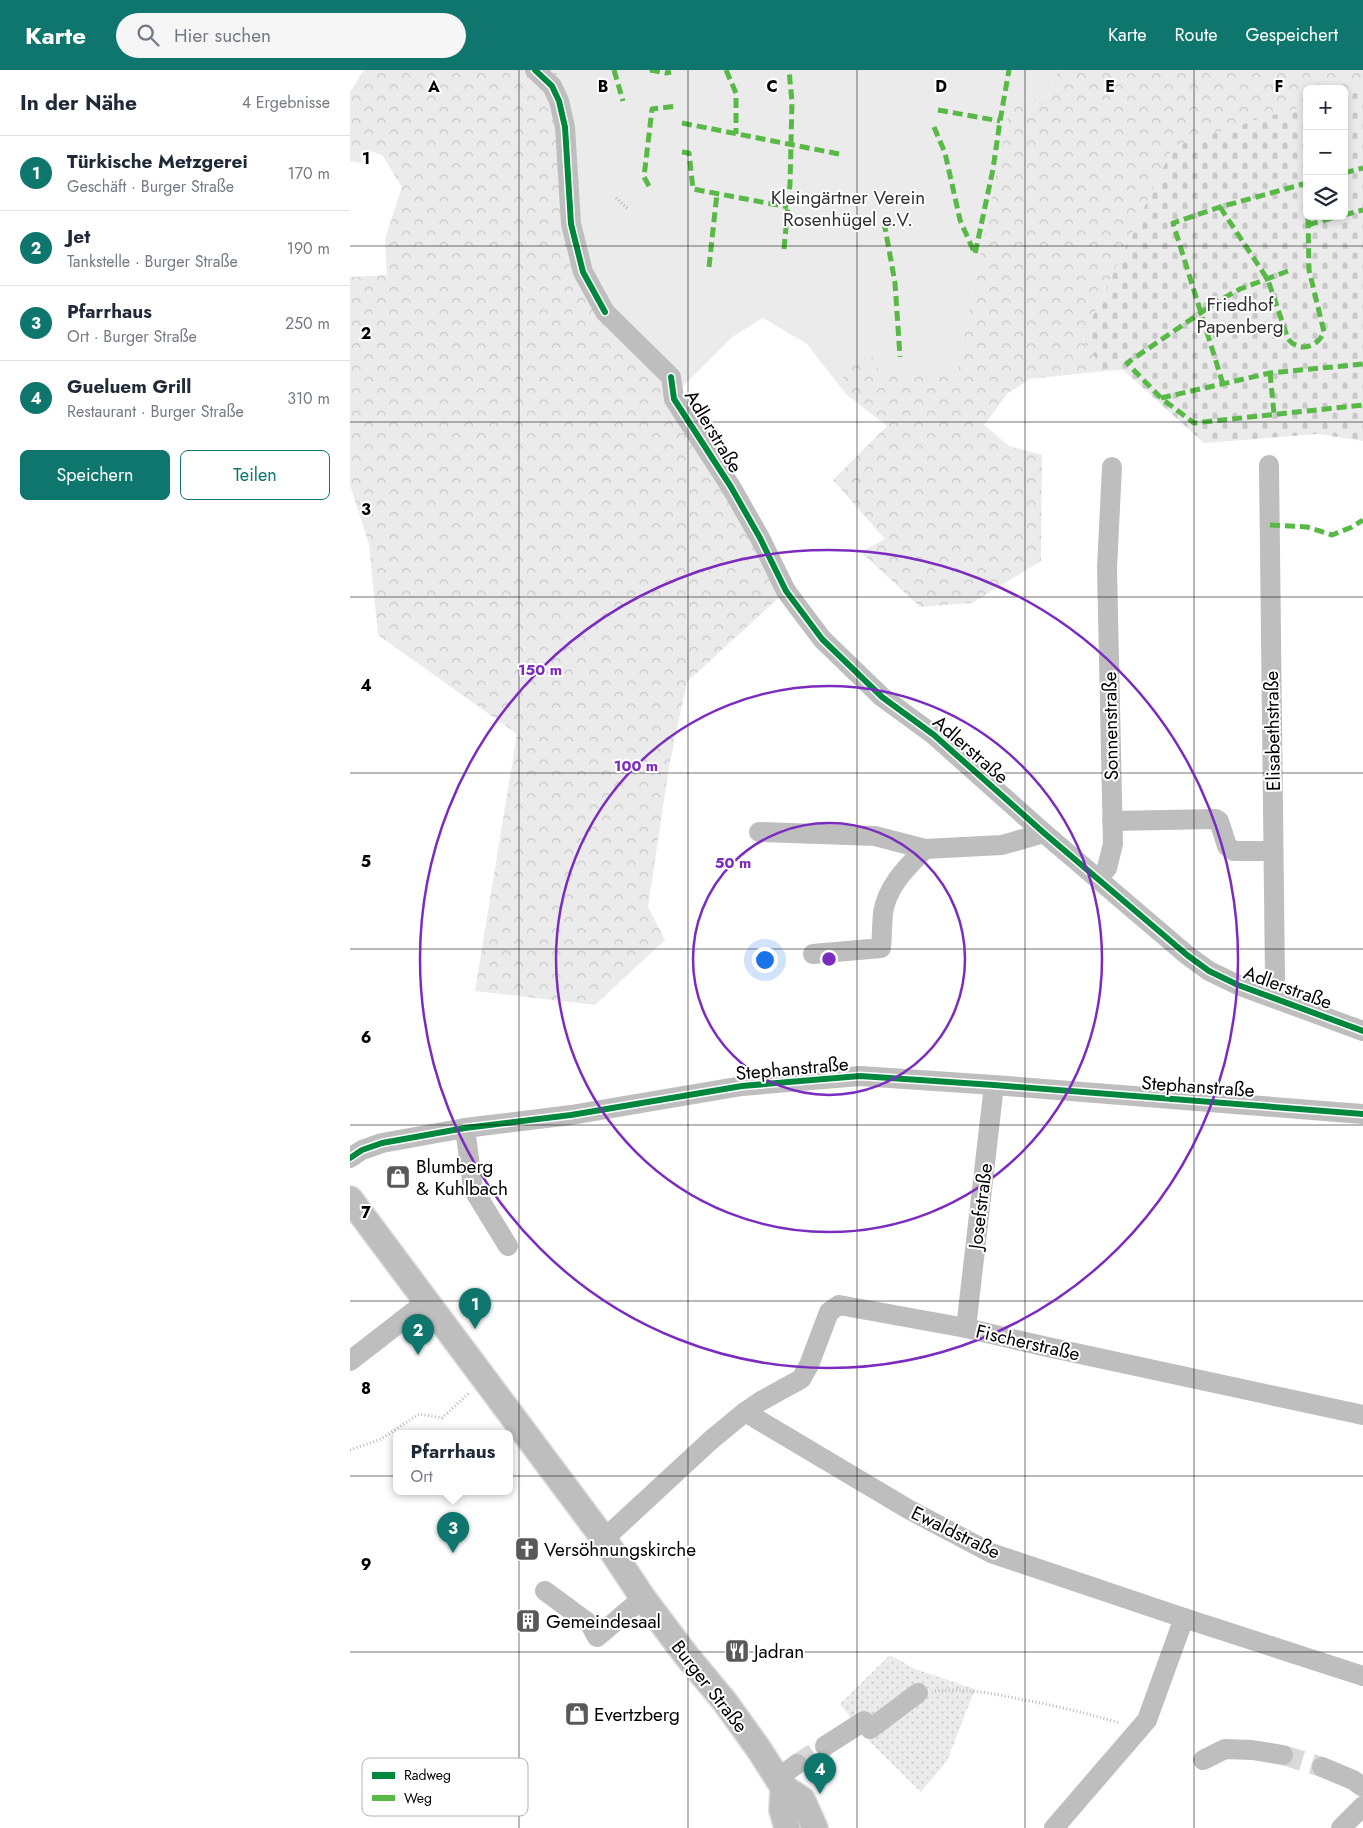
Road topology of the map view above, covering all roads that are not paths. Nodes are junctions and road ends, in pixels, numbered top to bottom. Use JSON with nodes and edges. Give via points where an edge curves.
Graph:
{"nodes":[{"id":1,"x":535,"y":70,"type":"edge"},
{"id":2,"x":1269,"y":465,"type":"dead end"},
{"id":3,"x":1112,"y":467,"type":"dead end"},
{"id":4,"x":1112,"y":820,"type":"junction"},
{"id":5,"x":759,"y":832,"type":"dead end"},
{"id":6,"x":1044,"y":833,"type":"junction"},
{"id":7,"x":925,"y":849,"type":"junction"},
{"id":8,"x":1273,"y":851,"type":"junction"},
{"id":9,"x":1098,"y":879,"type":"junction"},
{"id":10,"x":814,"y":954,"type":"dead end"},
{"id":11,"x":1266,"y":995,"type":"junction"},
{"id":12,"x":1363,"y":1031,"type":"edge"},
{"id":13,"x":994,"y":1085,"type":"junction"},
{"id":14,"x":1363,"y":1114,"type":"edge"},
{"id":15,"x":465,"y":1128,"type":"junction"},
{"id":16,"x":350,"y":1158,"type":"edge"},
{"id":17,"x":350,"y":1199,"type":"edge"},
{"id":18,"x":508,"y":1246,"type":"dead end"},
{"id":19,"x":426,"y":1302,"type":"junction"},
{"id":20,"x":966,"y":1328,"type":"junction"},
{"id":21,"x":350,"y":1361,"type":"edge"},
{"id":22,"x":745,"y":1412,"type":"junction"},
{"id":23,"x":1363,"y":1415,"type":"edge"},
{"id":24,"x":604,"y":1539,"type":"junction"},
{"id":25,"x":545,"y":1591,"type":"dead end"},
{"id":26,"x":643,"y":1598,"type":"junction"},
{"id":27,"x":1184,"y":1618,"type":"junction"},
{"id":28,"x":1363,"y":1676,"type":"edge"},
{"id":29,"x":918,"y":1693,"type":"road end"},
{"id":30,"x":825,"y":1746,"type":"tunnel mouth"},
{"id":31,"x":1283,"y":1755,"type":"tunnel mouth"},
{"id":32,"x":1203,"y":1760,"type":"dead end"},
{"id":33,"x":1322,"y":1767,"type":"tunnel mouth"},
{"id":34,"x":786,"y":1777,"type":"junction"},
{"id":35,"x":1363,"y":1787,"type":"edge"},
{"id":36,"x":1363,"y":1806,"type":"edge"},
{"id":37,"x":787,"y":1828,"type":"edge"},
{"id":38,"x":815,"y":1828,"type":"edge"},
{"id":39,"x":1054,"y":1828,"type":"edge"},
{"id":40,"x":1341,"y":1828,"type":"edge"}],
"edges":[{"from":1,"to":6,"type":"street","name":"Adlerstraße","via":[[552,86],[565,126],[572,224],[583,272],[605,312],[671,377],[674,399],[731,487],[786,591],[822,639],[882,697],[934,735]]},
{"from":2,"to":8,"type":"street","name":"Elisabethstraße"},
{"from":3,"to":4,"type":"street","name":"Sonnenstraße","via":[[1107,568]]},
{"from":4,"to":8,"type":"street","via":[[1216,819],[1227,846],[1234,851]]},
{"from":4,"to":9,"type":"street","name":"Sonnenstraße","via":[[1107,868]]},
{"from":5,"to":7,"type":"street","via":[[875,836]]},
{"from":6,"to":7,"type":"street","via":[[1002,845]]},
{"from":6,"to":9,"type":"street","name":"Adlerstraße"},
{"from":7,"to":10,"type":"street","via":[[895,882],[887,896],[881,948]]},
{"from":8,"to":11,"type":"street","name":"Elisabethstraße","via":[[1275,979]]},
{"from":9,"to":11,"type":"street","name":"Adlerstraße","via":[[1209,971]]},
{"from":11,"to":12,"type":"street","name":"Adlerstraße"},
{"from":13,"to":14,"type":"street","name":"Stephanstraße"},
{"from":13,"to":15,"type":"street","name":"Stephanstraße","via":[[860,1076],[742,1086],[571,1115]]},
{"from":13,"to":20,"type":"street","name":"Josefstraße"},
{"from":15,"to":16,"type":"street","name":"Stephanstraße","via":[[382,1143]]},
{"from":15,"to":18,"type":"street","via":[[473,1189]]},
{"from":17,"to":19,"type":"main road","name":"Burger Straße"},
{"from":19,"to":21,"type":"street"},
{"from":19,"to":24,"type":"main road","name":"Burger Straße"},
{"from":20,"to":22,"type":"street","name":"Fischerstraße","via":[[839,1305],[829,1312],[801,1379]]},
{"from":20,"to":23,"type":"street","name":"Fischerstraße"},
{"from":22,"to":24,"type":"street"},
{"from":22,"to":27,"type":"street","name":"Ewaldstraße","via":[[908,1509],[992,1552]]},
{"from":24,"to":26,"type":"main road","name":"Burger Straße"},
{"from":25,"to":26,"type":"street","via":[[590,1624],[597,1637]]},
{"from":26,"to":34,"type":"main road","name":"Burger Straße"},
{"from":27,"to":28,"type":"street","name":"Ewaldstraße"},
{"from":27,"to":39,"type":"street","via":[[1147,1720]]},
{"from":29,"to":30,"type":"street","via":[[870,1729],[864,1722]]},
{"from":31,"to":32,"type":"street","via":[[1225,1749]]},
{"from":33,"to":35,"type":"street"},
{"from":34,"to":37,"type":"main road","via":[[782,1810]]},
{"from":34,"to":38,"type":"main road","name":"Burger Straße","via":[[802,1800]]},
{"from":36,"to":40,"type":"street"}]}
